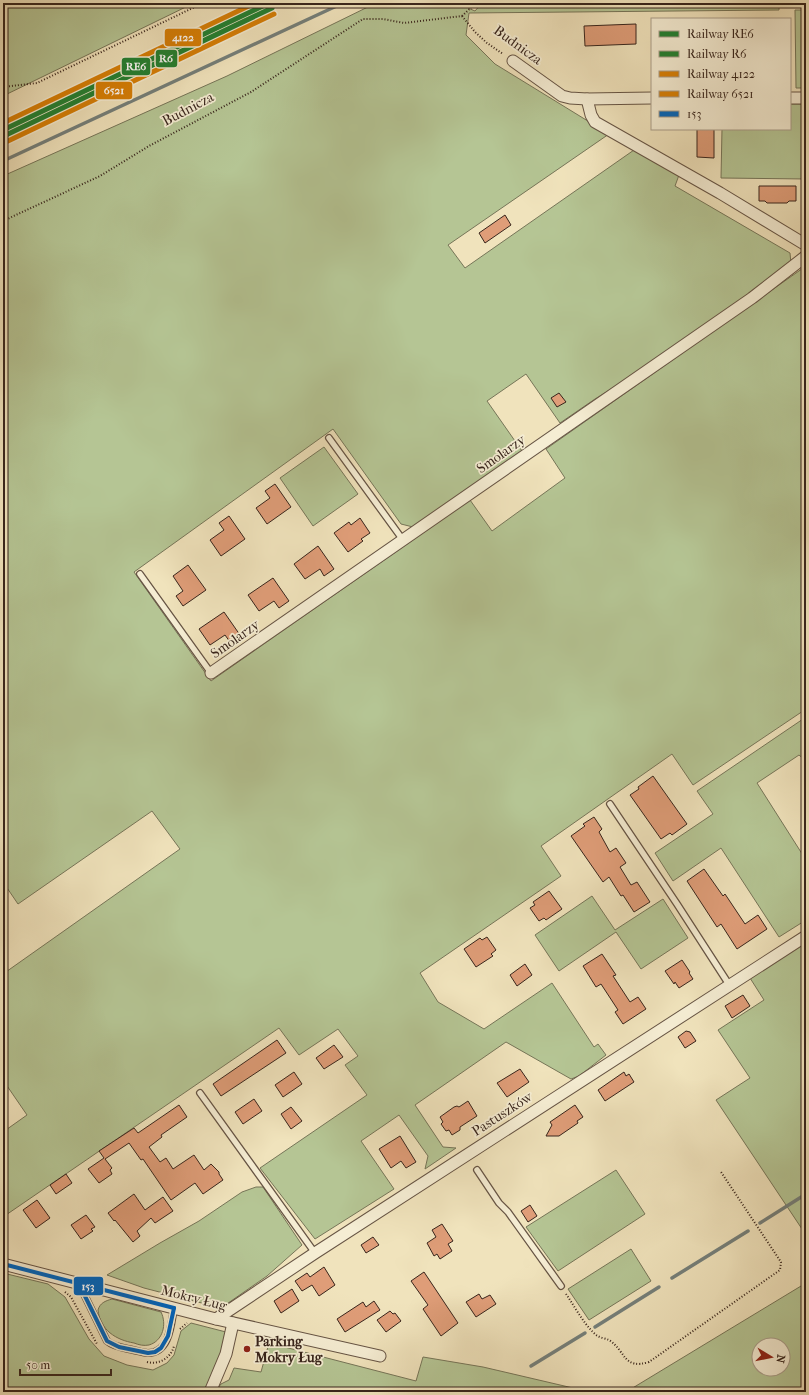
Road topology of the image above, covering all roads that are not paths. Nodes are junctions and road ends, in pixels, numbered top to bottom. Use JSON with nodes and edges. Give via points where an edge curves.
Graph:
{"nodes":[{"id":1,"x":513,"y":61,"type":"road end"},
{"id":2,"x":651,"y":98,"type":"edge"},
{"id":3,"x":791,"y":98,"type":"edge"},
{"id":4,"x":806,"y":98,"type":"edge"},
{"id":5,"x":587,"y":99,"type":"junction"},
{"id":6,"x":806,"y":245,"type":"edge"},
{"id":7,"x":806,"y":256,"type":"edge"},
{"id":8,"x":329,"y":438,"type":"dead end"},
{"id":9,"x":403,"y":540,"type":"junction"},
{"id":10,"x":140,"y":574,"type":"dead end"},
{"id":11,"x":211,"y":673,"type":"joint"},
{"id":12,"x":610,"y":804,"type":"dead end"},
{"id":13,"x":806,"y":936,"type":"edge"},
{"id":14,"x":730,"y":986,"type":"junction"},
{"id":15,"x":200,"y":1093,"type":"dead end"},
{"id":16,"x":477,"y":1170,"type":"dead end"},
{"id":17,"x":315,"y":1253,"type":"junction"},
{"id":18,"x":3,"y":1264,"type":"edge"},
{"id":19,"x":79,"y":1284,"type":"junction"},
{"id":20,"x":560,"y":1286,"type":"road end"},
{"id":21,"x":174,"y":1308,"type":"junction"},
{"id":22,"x":216,"y":1319,"type":"junction"},
{"id":23,"x":233,"y":1323,"type":"junction"},
{"id":24,"x":380,"y":1356,"type":"dead end"},
{"id":25,"x":210,"y":1392,"type":"edge"}],
"edges":[{"from":1,"to":5,"type":"street","name":"Budnicza","via":[[562,96]]},
{"from":2,"to":5,"type":"street","name":"Budnicza"},
{"from":3,"to":4,"type":"street"},
{"from":5,"to":6,"type":"street","via":[[595,122]]},
{"from":7,"to":9,"type":"street","name":"Smolarzy","via":[[752,298]]},
{"from":8,"to":9,"type":"lane"},
{"from":9,"to":11,"type":"street","name":"Smolarzy"},
{"from":10,"to":11,"type":"lane"},
{"from":12,"to":14,"type":"lane"},
{"from":13,"to":14,"type":"street","name":"Pastuszków"},
{"from":14,"to":17,"type":"street","name":"Pastuszków"},
{"from":15,"to":17,"type":"lane"},
{"from":16,"to":20,"type":"lane"},
{"from":17,"to":22,"type":"street","name":"Pastuszków"},
{"from":18,"to":19,"type":"street","name":"Mokry Ług"},
{"from":19,"to":21,"type":"street","name":"Mokry Ług"},
{"from":19,"to":21,"type":"lane","via":[[107,1341],[116,1346],[149,1353],[160,1349],[168,1339]]},
{"from":21,"to":22,"type":"street","name":"Mokry Ług"},
{"from":22,"to":23,"type":"street","name":"Mokry Ług"},
{"from":23,"to":24,"type":"street","name":"Mokry Ług"},
{"from":23,"to":25,"type":"street","via":[[226,1354]]}]}
